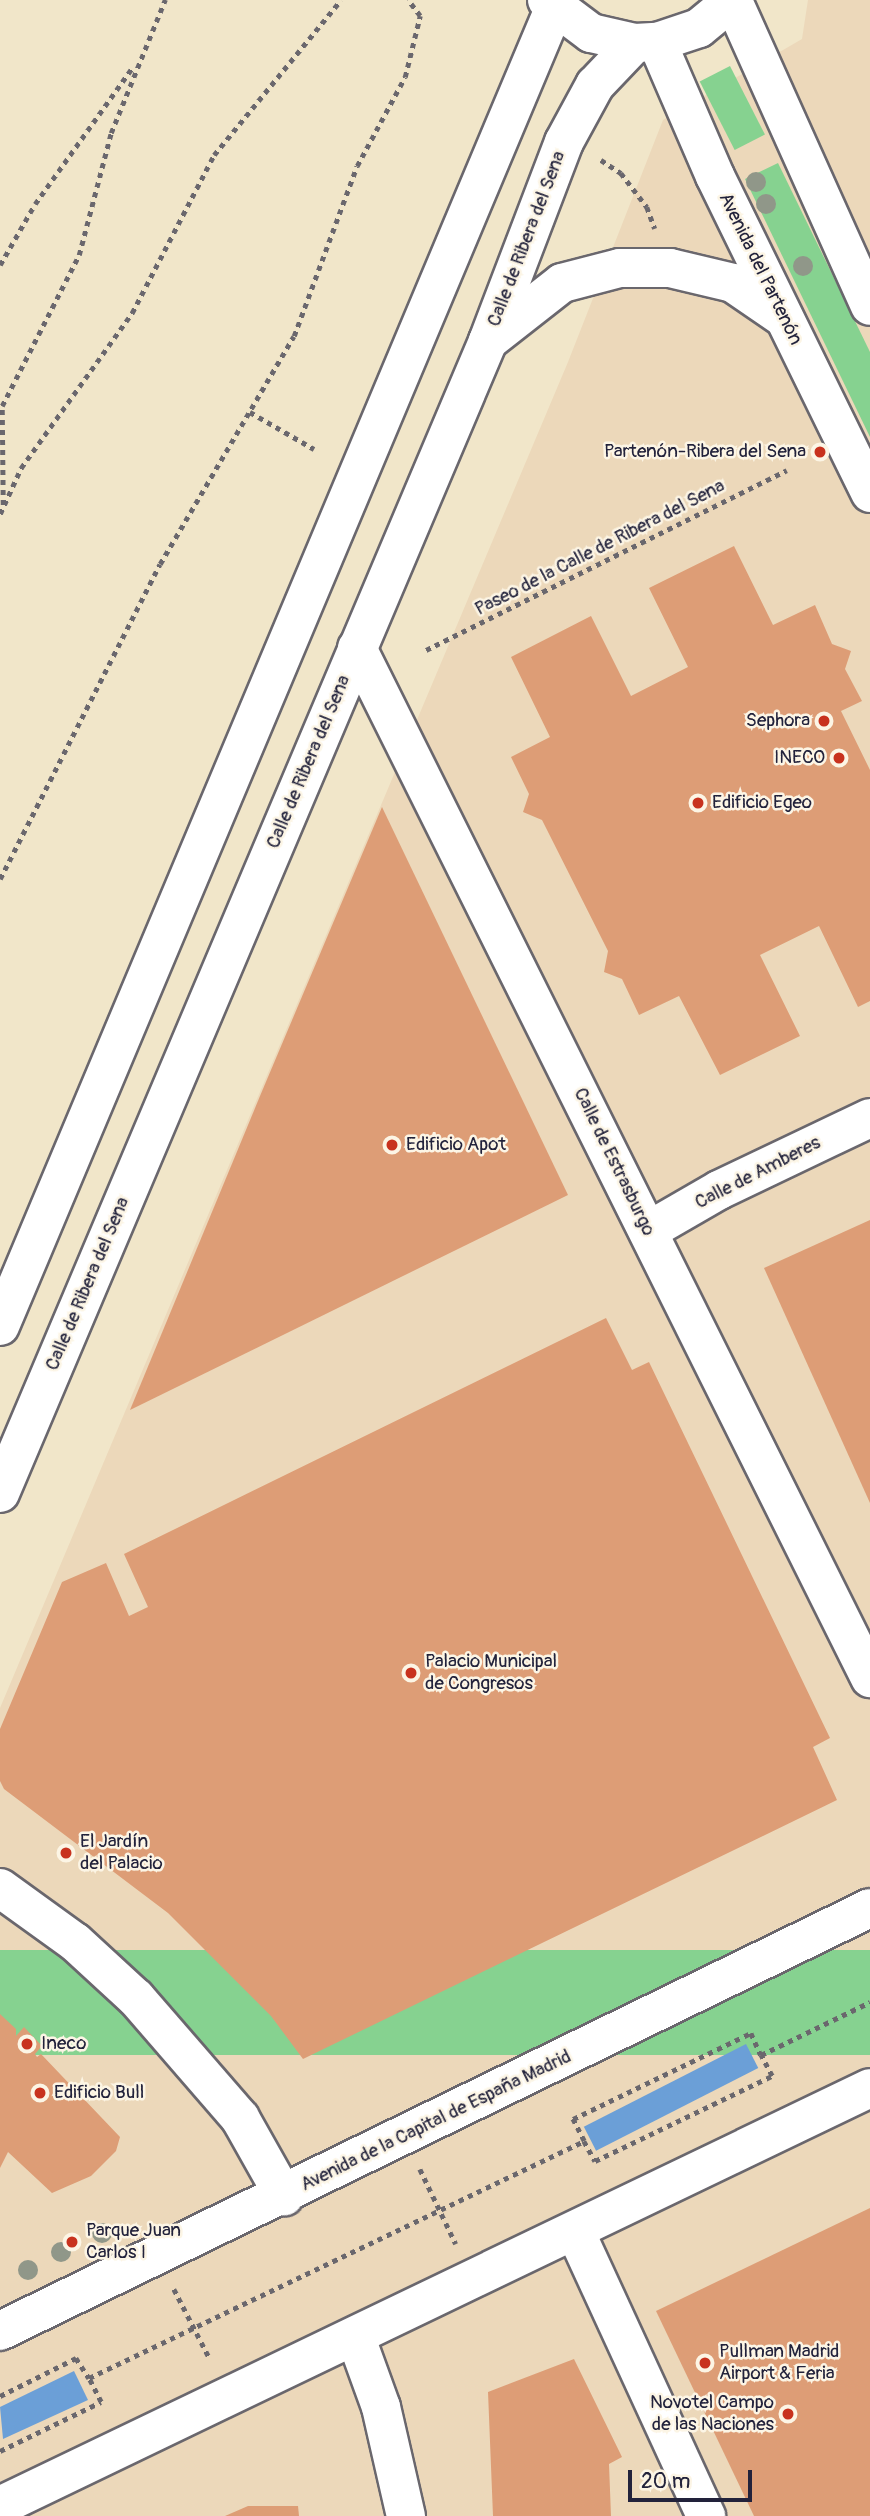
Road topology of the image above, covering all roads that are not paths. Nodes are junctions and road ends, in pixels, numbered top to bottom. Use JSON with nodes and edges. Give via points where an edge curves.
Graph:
{"nodes":[{"id":1,"x":733,"y":0,"type":"edge"},
{"id":2,"x":551,"y":4,"type":"edge"},
{"id":3,"x":646,"y":42,"type":"junction"},
{"id":4,"x":870,"y":306,"type":"edge"},
{"id":5,"x":785,"y":319,"type":"junction"},
{"id":6,"x":488,"y":341,"type":"junction"},
{"id":7,"x":870,"y":494,"type":"edge"},
{"id":8,"x":357,"y":648,"type":"junction"},
{"id":9,"x":870,"y":1118,"type":"edge"},
{"id":10,"x":648,"y":1231,"type":"junction"},
{"id":11,"x":0,"y":1326,"type":"edge"},
{"id":12,"x":0,"y":1493,"type":"edge"},
{"id":13,"x":870,"y":1678,"type":"edge"},
{"id":14,"x":0,"y":1888,"type":"edge"},
{"id":15,"x":870,"y":1908,"type":"edge"},
{"id":16,"x":870,"y":2088,"type":"edge"},
{"id":17,"x":284,"y":2196,"type":"junction"},
{"id":18,"x":575,"y":2231,"type":"junction"},
{"id":19,"x":0,"y":2331,"type":"edge"},
{"id":20,"x":356,"y":2338,"type":"junction"},
{"id":21,"x":0,"y":2506,"type":"edge"},
{"id":22,"x":703,"y":2510,"type":"edge"},
{"id":23,"x":406,"y":2516,"type":"edge"},
{"id":24,"x":736,"y":2516,"type":"edge"}],
"edges":[{"from":1,"to":3,"type":"street","via":[[699,28]]},
{"from":1,"to":4,"type":"street"},
{"from":2,"to":3,"type":"street","via":[[591,33]]},
{"from":2,"to":11,"type":"street"},
{"from":3,"to":5,"type":"street","name":"Avenida del Partenón"},
{"from":3,"to":6,"type":"street","name":"Calle de Ribera del Sena","via":[[594,85],[564,142]]},
{"from":5,"to":6,"type":"street","via":[[733,284],[670,268],[620,268],[562,283]]},
{"from":5,"to":7,"type":"street","name":"Avenida del Partenón"},
{"from":6,"to":8,"type":"street","name":"Calle de Ribera del Sena"},
{"from":8,"to":10,"type":"street","name":"Calle de Estrasburgo"},
{"from":8,"to":12,"type":"street","name":"Calle de Ribera del Sena"},
{"from":9,"to":10,"type":"street","name":"Calle de Amberes","via":[[719,1190]]},
{"from":10,"to":13,"type":"street","name":"Calle de Estrasburgo"},
{"from":14,"to":17,"type":"street","via":[[75,1942],[136,1998],[240,2118]]},
{"from":15,"to":17,"type":"street","name":"Avenida de la Capital de España Madrid"},
{"from":16,"to":18,"type":"street"},
{"from":17,"to":19,"type":"street","name":"Avenida de la Capital de España Madrid"},
{"from":18,"to":20,"type":"street"},
{"from":18,"to":22,"type":"street"},
{"from":20,"to":21,"type":"street"},
{"from":20,"to":23,"type":"street","via":[[381,2407]]},
{"from":22,"to":24,"type":"street"}]}
